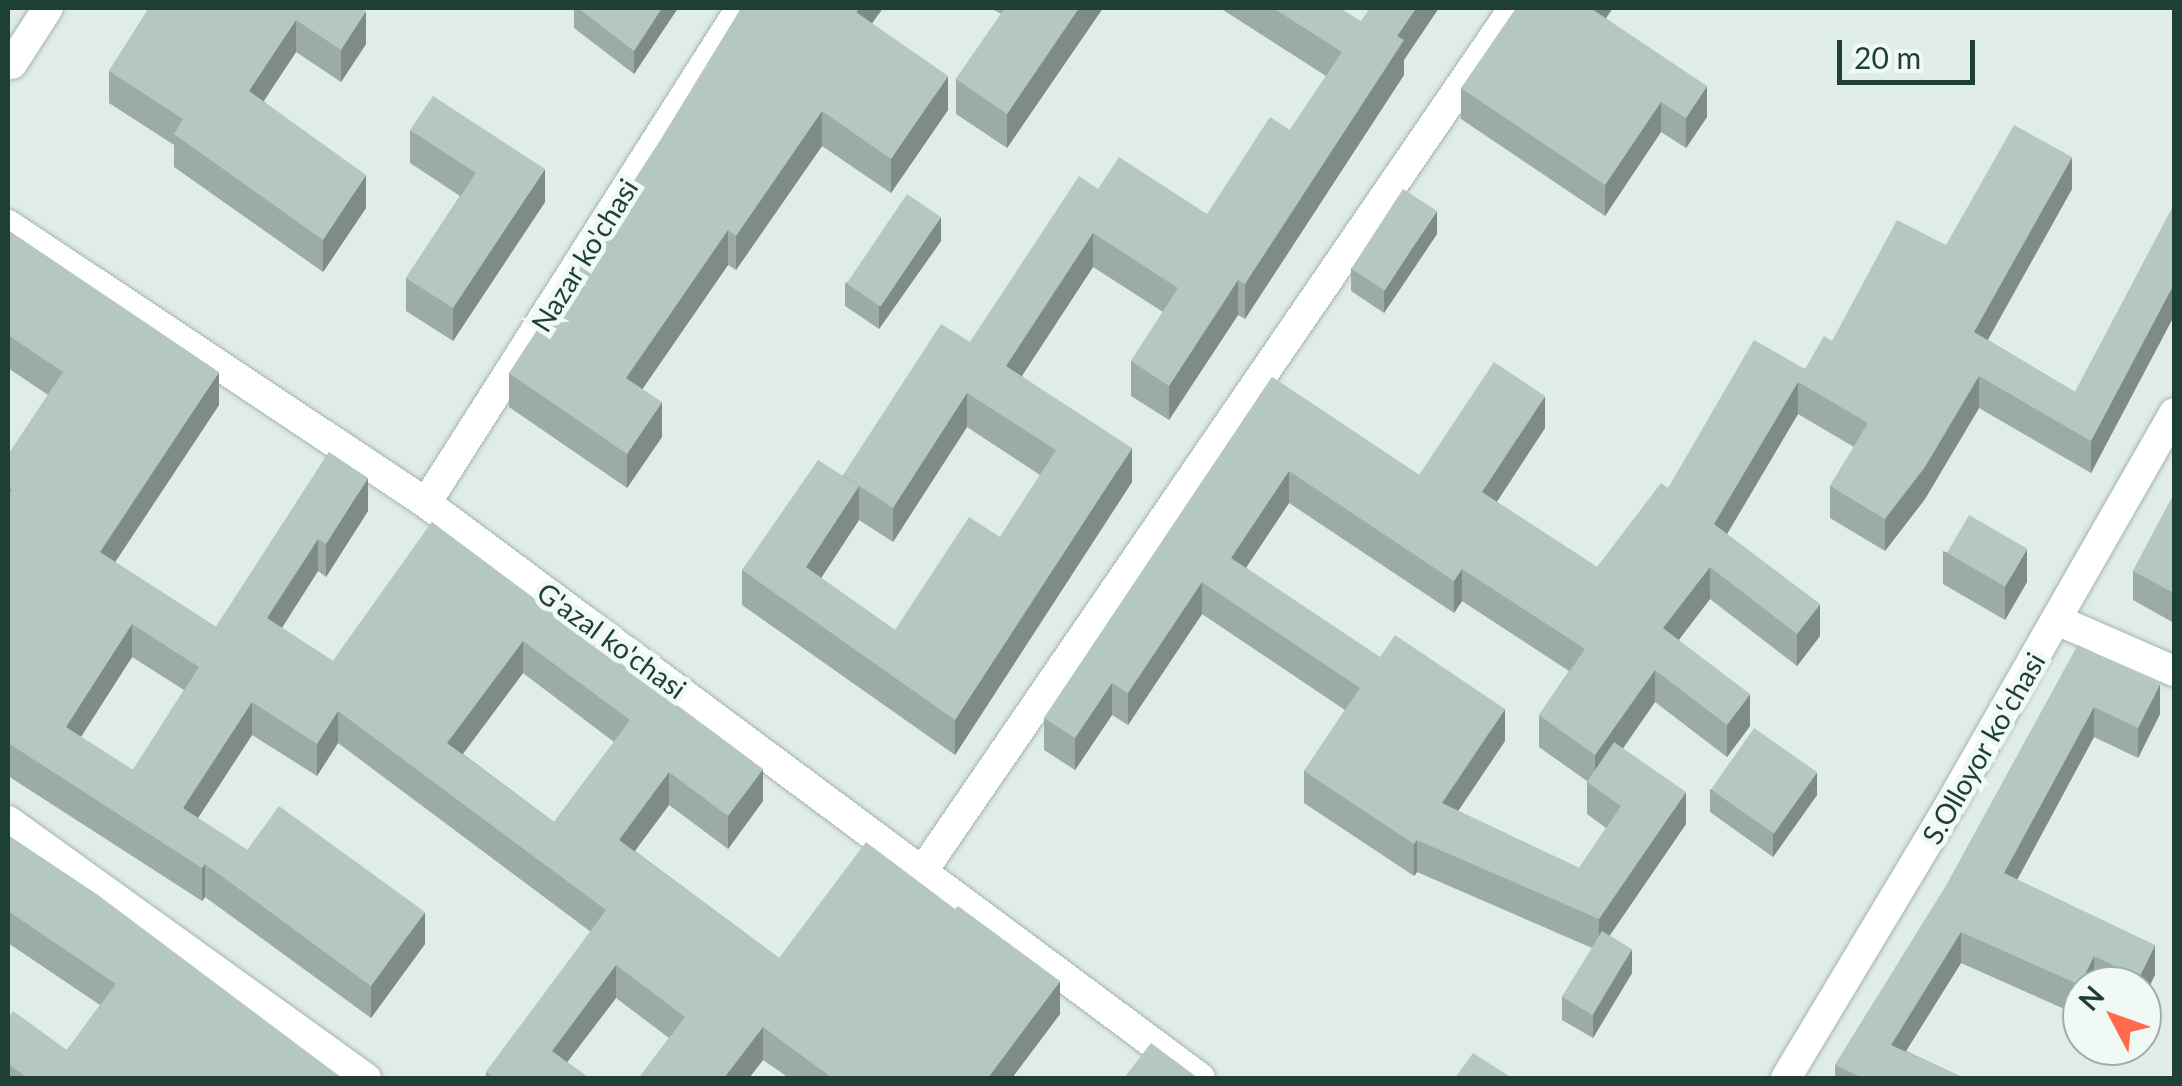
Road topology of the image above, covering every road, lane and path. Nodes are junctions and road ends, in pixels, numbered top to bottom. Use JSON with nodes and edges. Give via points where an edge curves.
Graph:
{"nodes":[{"id":1,"x":48,"y":8,"type":"edge"},
{"id":2,"x":741,"y":8,"type":"edge"},
{"id":3,"x":1514,"y":8,"type":"edge"},
{"id":4,"x":12,"y":64,"type":"dead end"},
{"id":5,"x":8,"y":224,"type":"edge"},
{"id":6,"x":2174,"y":414,"type":"edge"},
{"id":7,"x":426,"y":503,"type":"junction"},
{"id":8,"x":2057,"y":620,"type":"junction"},
{"id":9,"x":2174,"y":671,"type":"edge"},
{"id":10,"x":8,"y":821,"type":"edge"},
{"id":11,"x":924,"y":869,"type":"junction"},
{"id":12,"x":366,"y":1078,"type":"edge"},
{"id":13,"x":1200,"y":1078,"type":"edge"},
{"id":14,"x":1786,"y":1078,"type":"edge"}],
"edges":[{"from":1,"to":4,"type":"street"},
{"from":2,"to":7,"type":"street","name":"Nazar ko'chasi"},
{"from":3,"to":11,"type":"street"},
{"from":5,"to":7,"type":"street","name":"G'azal ko'chasi"},
{"from":6,"to":8,"type":"street","name":"S.Olloyor koʻchasi"},
{"from":7,"to":11,"type":"street","name":"G'azal ko'chasi"},
{"from":8,"to":9,"type":"street"},
{"from":8,"to":14,"type":"street","name":"S.Olloyor koʻchasi"},
{"from":10,"to":12,"type":"street"},
{"from":11,"to":13,"type":"street","name":"G'azal ko'chasi"}]}
